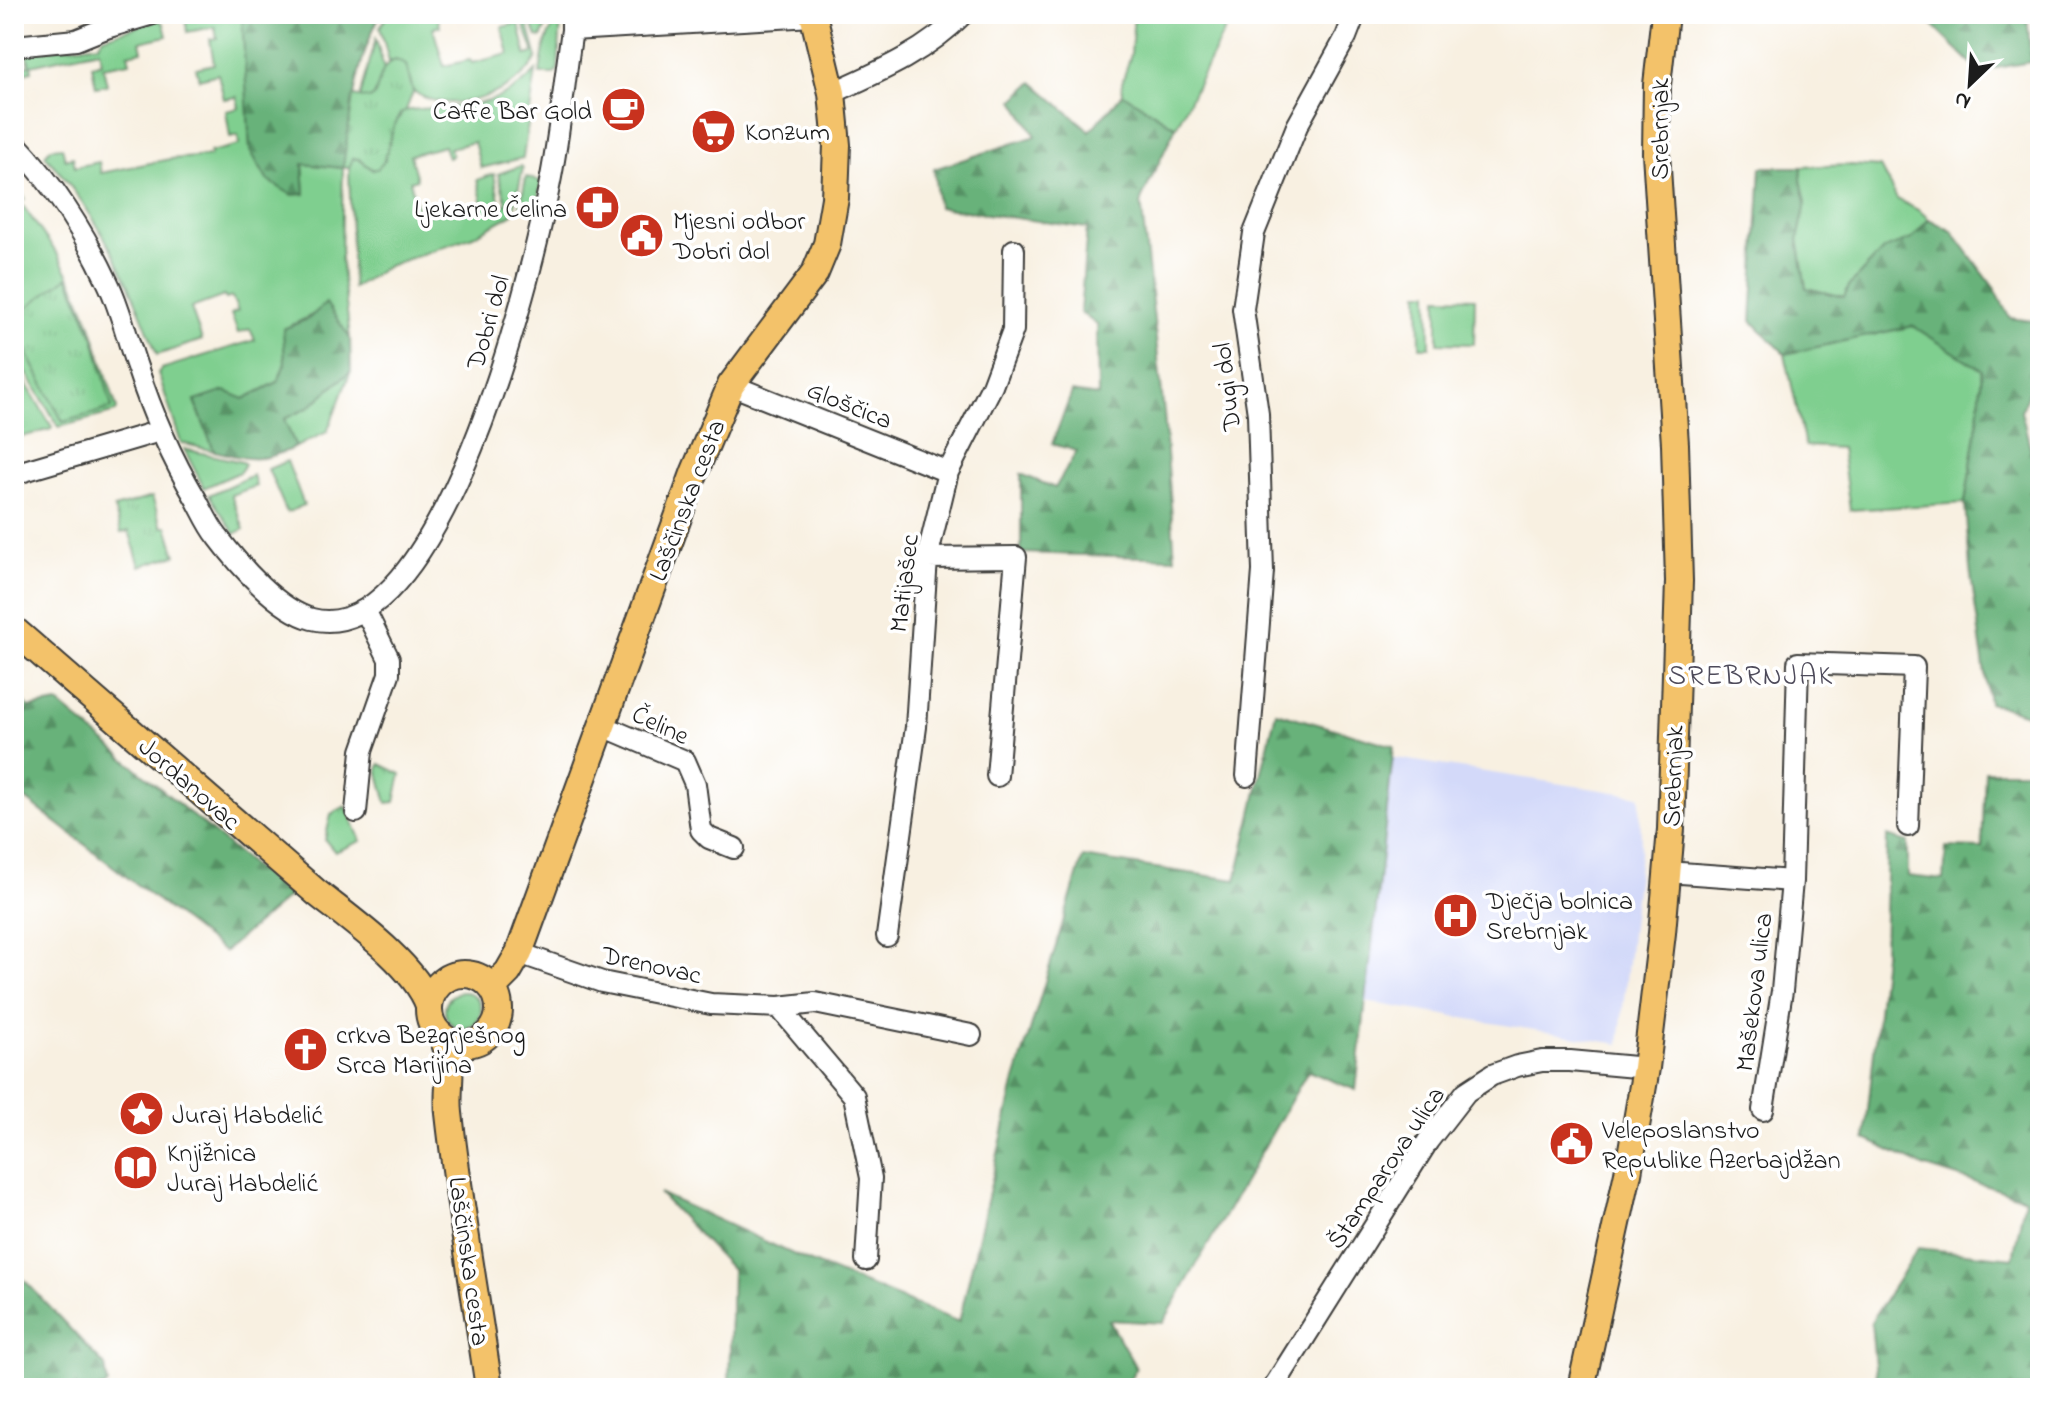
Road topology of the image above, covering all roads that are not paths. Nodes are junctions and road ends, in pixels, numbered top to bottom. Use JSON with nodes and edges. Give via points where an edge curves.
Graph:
{"nodes":[{"id":1,"x":153,"y":14,"type":"edge"},
{"id":2,"x":963,"y":14,"type":"edge"},
{"id":3,"x":1355,"y":14,"type":"edge"},
{"id":4,"x":1665,"y":14,"type":"edge"},
{"id":5,"x":813,"y":15,"type":"edge"},
{"id":6,"x":572,"y":22,"type":"edge"},
{"id":7,"x":14,"y":46,"type":"edge"},
{"id":8,"x":832,"y":93,"type":"junction"},
{"id":9,"x":14,"y":142,"type":"edge"},
{"id":10,"x":1014,"y":250,"type":"dead end"},
{"id":11,"x":731,"y":385,"type":"junction"},
{"id":12,"x":160,"y":431,"type":"junction"},
{"id":13,"x":948,"y":472,"type":"junction"},
{"id":14,"x":14,"y":474,"type":"edge"},
{"id":15,"x":927,"y":558,"type":"junction"},
{"id":16,"x":365,"y":610,"type":"junction"},
{"id":17,"x":14,"y":630,"type":"edge"},
{"id":18,"x":603,"y":726,"type":"junction"},
{"id":19,"x":997,"y":776,"type":"dead end"},
{"id":20,"x":1247,"y":776,"type":"dead end"},
{"id":21,"x":356,"y":812,"type":"dead end"},
{"id":22,"x":1908,"y":826,"type":"dead end"},
{"id":23,"x":734,"y":848,"type":"dead end"},
{"id":24,"x":1667,"y":872,"type":"junction"},
{"id":25,"x":1792,"y":881,"type":"junction"},
{"id":26,"x":369,"y":933,"type":"junction"},
{"id":27,"x":887,"y":936,"type":"dead end"},
{"id":28,"x":519,"y":953,"type":"junction"},
{"id":29,"x":453,"y":976,"type":"junction"},
{"id":30,"x":492,"y":988,"type":"junction"},
{"id":31,"x":429,"y":1005,"type":"junction"},
{"id":32,"x":779,"y":1007,"type":"junction"},
{"id":33,"x":441,"y":1035,"type":"junction"},
{"id":34,"x":971,"y":1035,"type":"dead end"},
{"id":35,"x":482,"y":1039,"type":"junction"},
{"id":36,"x":1646,"y":1068,"type":"junction"},
{"id":37,"x":1763,"y":1110,"type":"dead end"},
{"id":38,"x":452,"y":1134,"type":"junction"},
{"id":39,"x":866,"y":1260,"type":"dead end"},
{"id":40,"x":489,"y":1388,"type":"edge"},
{"id":41,"x":1273,"y":1388,"type":"edge"},
{"id":42,"x":1581,"y":1388,"type":"edge"}],
"edges":[{"from":1,"to":7,"type":"street","via":[[76,40]]},
{"from":2,"to":8,"type":"street","via":[[888,69]]},
{"from":3,"to":20,"type":"street","name":"Dugi dol","via":[[1297,126],[1254,233],[1243,309],[1258,414],[1263,571]]},
{"from":4,"to":24,"type":"main road","name":"Srebrnjak","via":[[1656,153],[1679,581]]},
{"from":5,"to":6,"type":"street"},
{"from":5,"to":8,"type":"main road","name":"Laščinska cesta"},
{"from":6,"to":16,"type":"street","name":"Dobri dol","via":[[549,187],[498,382],[426,545],[394,585]]},
{"from":8,"to":11,"type":"main road","name":"Laščinska cesta","via":[[838,156],[827,244],[815,273]]},
{"from":9,"to":12,"type":"street","name":"Dobri dol","via":[[47,178],[108,284]]},
{"from":10,"to":13,"type":"street","name":"Matijašec","via":[[1013,330],[992,386]]},
{"from":11,"to":13,"type":"street","name":"Gloščica"},
{"from":11,"to":18,"type":"main road","name":"Laščinska cesta"},
{"from":12,"to":14,"type":"street"},
{"from":12,"to":16,"type":"street","name":"Dobri dol","via":[[217,536],[258,582],[293,612],[314,620],[337,620]]},
{"from":13,"to":15,"type":"street","name":"Matijašec"},
{"from":15,"to":19,"type":"street","via":[[1016,557]]},
{"from":15,"to":27,"type":"street","name":"Matijašec","via":[[916,727]]},
{"from":16,"to":21,"type":"street","via":[[389,659],[389,674],[362,751]]},
{"from":17,"to":26,"type":"main road","name":"Jordanovac"},
{"from":18,"to":23,"type":"street","name":"Čeline","via":[[685,761],[695,784],[701,830]]},
{"from":18,"to":28,"type":"main road","name":"Laščinska cesta"},
{"from":22,"to":25,"type":"street","name":"Mašekova ulica","via":[[1914,667],[1798,663]]},
{"from":24,"to":25,"type":"street","name":"Mašekova ulica"},
{"from":24,"to":36,"type":"main road","name":"Srebrnjak"},
{"from":25,"to":37,"type":"street","name":"Mašekova ulica"},
{"from":26,"to":29,"type":"main road","name":"Jordanovac","via":[[430,970]]},
{"from":26,"to":31,"type":"main road","name":"Jordanovac","via":[[408,972]]},
{"from":28,"to":30,"type":"main road","name":"Laščinska cesta"},
{"from":28,"to":32,"type":"street","name":"Drenovac","via":[[602,982],[711,1004]]},
{"from":29,"to":30,"type":"main road","via":[[472,975]]},
{"from":29,"to":31,"type":"main road","via":[[436,988]]},
{"from":30,"to":35,"type":"main road","via":[[499,1012]]},
{"from":31,"to":33,"type":"main road"},
{"from":32,"to":34,"type":"street","name":"Drenovac","via":[[815,1003]]},
{"from":32,"to":39,"type":"street","via":[[854,1096],[871,1178]]},
{"from":33,"to":35,"type":"main road","via":[[459,1043]]},
{"from":33,"to":38,"type":"main road","name":"Laščinska cesta","via":[[449,1050]]},
{"from":35,"to":38,"type":"main road","name":"Laščinska cesta","via":[[464,1073]]},
{"from":36,"to":41,"type":"street","name":"Štamparova ulica","via":[[1542,1061],[1492,1075],[1466,1092],[1428,1141]]},
{"from":36,"to":42,"type":"main road","name":"Srebrnjak"},
{"from":38,"to":40,"type":"main road","name":"Laščinska cesta"}]}
